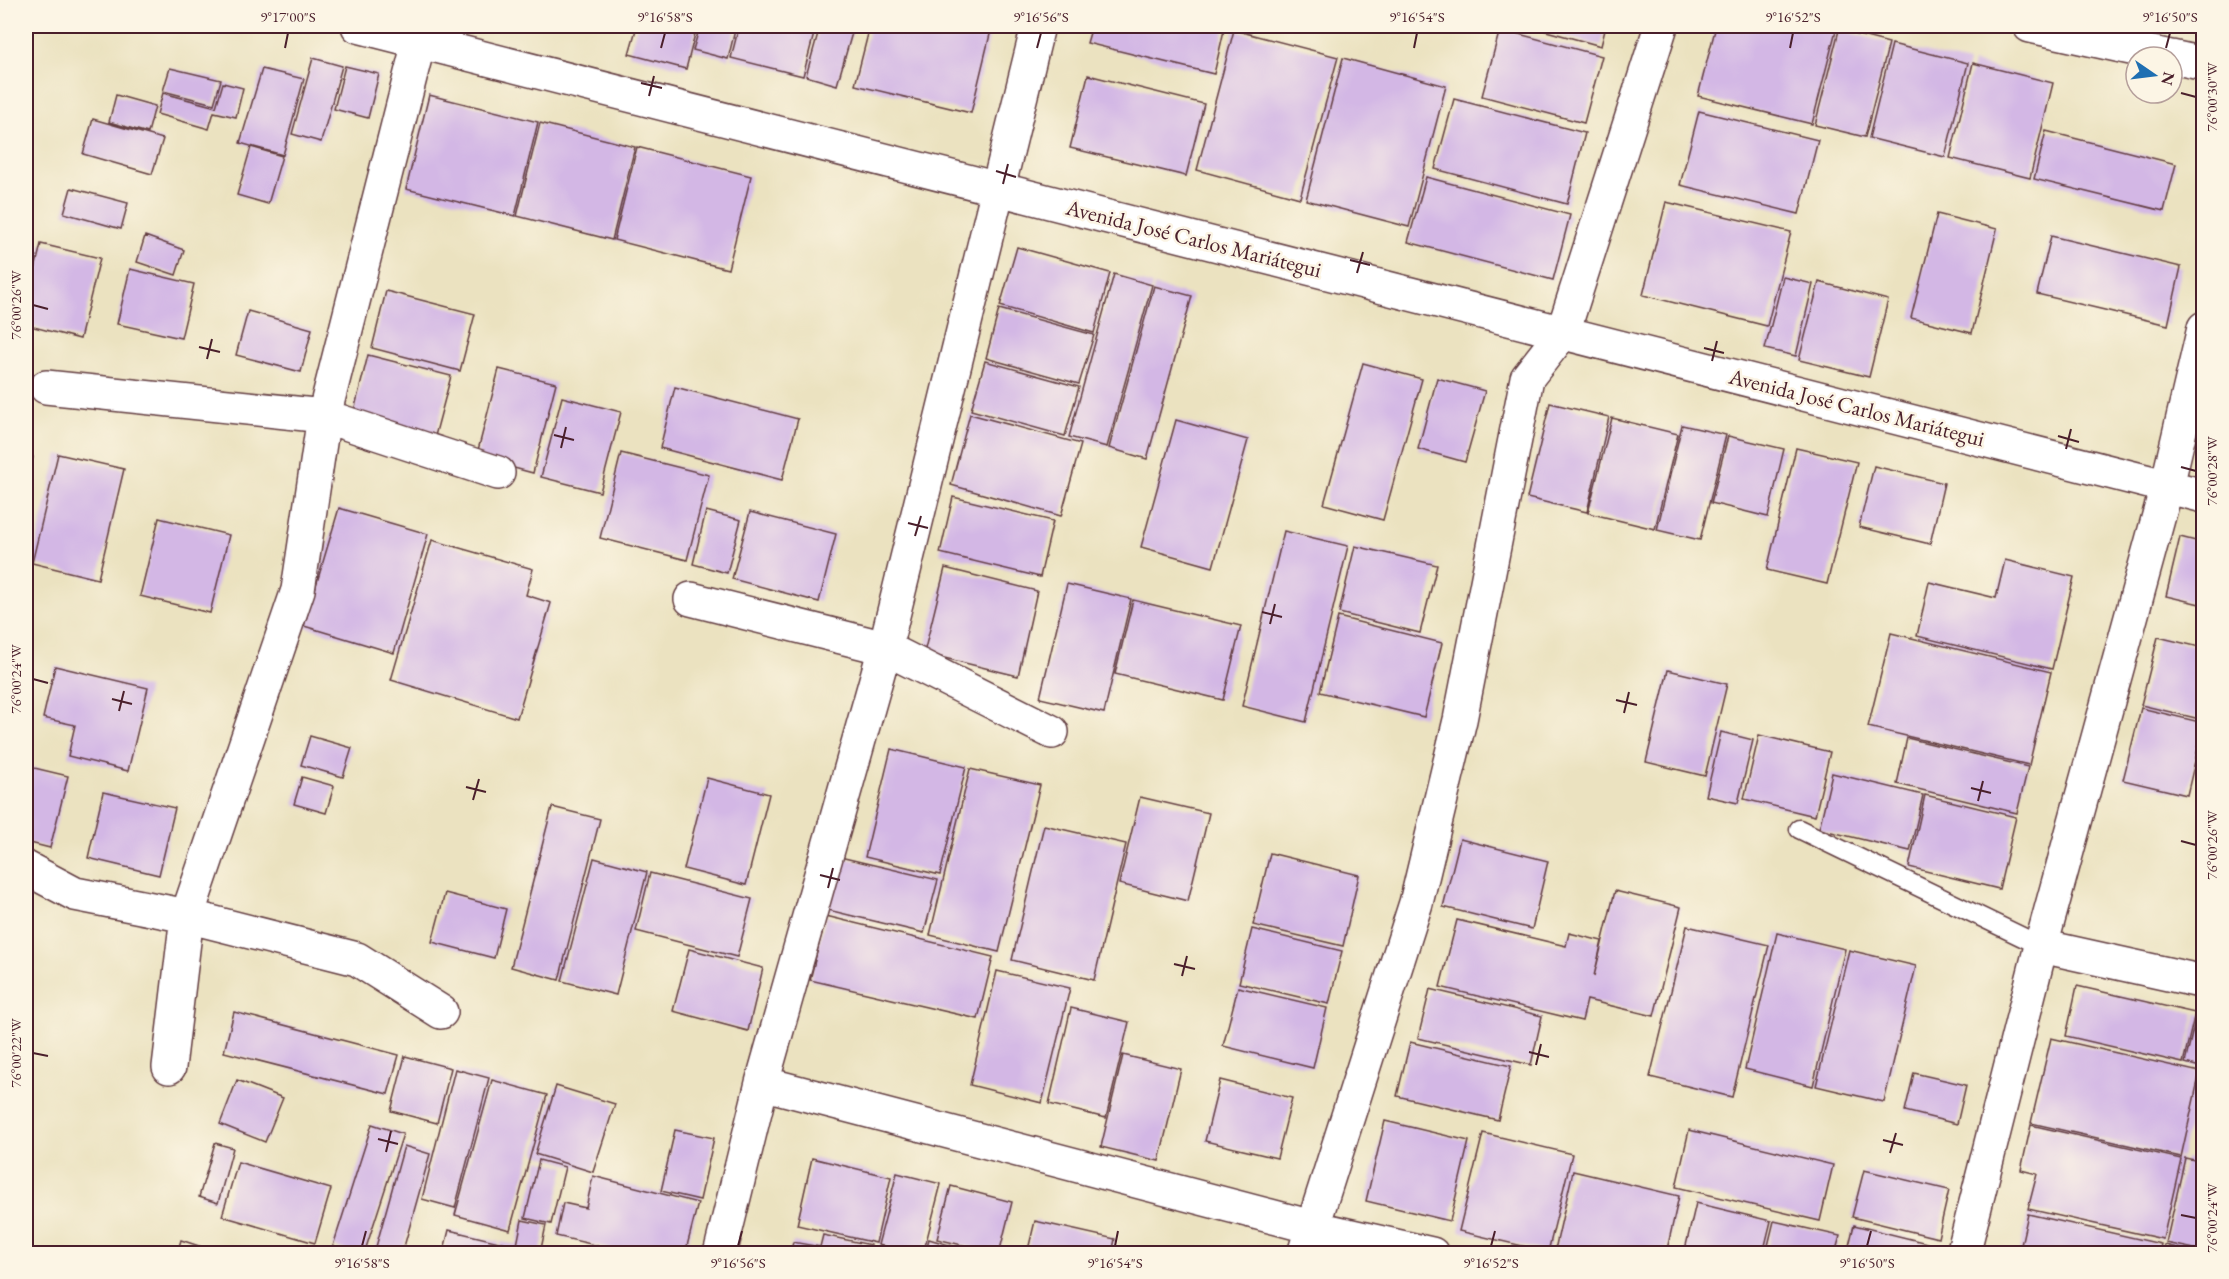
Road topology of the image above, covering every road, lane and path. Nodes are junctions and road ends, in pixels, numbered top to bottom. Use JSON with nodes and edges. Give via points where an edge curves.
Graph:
{"nodes":[{"id":1,"x":358,"y":26,"type":"edge"},
{"id":2,"x":1038,"y":26,"type":"edge"},
{"id":3,"x":1661,"y":26,"type":"edge"},
{"id":4,"x":2030,"y":26,"type":"edge"},
{"id":5,"x":421,"y":34,"type":"edge"},
{"id":6,"x":2124,"y":47,"type":"edge"},
{"id":7,"x":2184,"y":60,"type":"edge"},
{"id":8,"x":2204,"y":64,"type":"edge"},
{"id":9,"x":997,"y":188,"type":"junction"},
{"id":10,"x":2204,"y":328,"type":"edge"},
{"id":11,"x":1563,"y":332,"type":"junction"},
{"id":12,"x":46,"y":387,"type":"dead end"},
{"id":13,"x":324,"y":416,"type":"junction"},
{"id":14,"x":498,"y":472,"type":"dead end"},
{"id":15,"x":2168,"y":486,"type":"junction"},
{"id":16,"x":2204,"y":496,"type":"edge"},
{"id":17,"x":691,"y":599,"type":"dead end"},
{"id":18,"x":885,"y":648,"type":"junction"},
{"id":19,"x":1052,"y":732,"type":"dead end"},
{"id":20,"x":1799,"y":829,"type":"dead end"},
{"id":21,"x":26,"y":868,"type":"edge"},
{"id":22,"x":187,"y":916,"type":"junction"},
{"id":23,"x":2041,"y":946,"type":"junction"},
{"id":24,"x":2204,"y":982,"type":"edge"},
{"id":25,"x":441,"y":1012,"type":"dead end"},
{"id":26,"x":169,"y":1067,"type":"dead end"},
{"id":27,"x":762,"y":1083,"type":"junction"},
{"id":28,"x":1308,"y":1240,"type":"edge"},
{"id":29,"x":720,"y":1254,"type":"edge"},
{"id":30,"x":1432,"y":1254,"type":"edge"},
{"id":31,"x":1963,"y":1254,"type":"edge"}],
"edges":[{"from":1,"to":5,"type":"street","name":"Avenida José Carlos Mariátegui"},
{"from":2,"to":9,"type":"street"},
{"from":3,"to":11,"type":"street"},
{"from":4,"to":6,"type":"street"},
{"from":5,"to":9,"type":"street","name":"Avenida José Carlos Mariátegui"},
{"from":5,"to":13,"type":"street"},
{"from":7,"to":8,"type":"street"},
{"from":9,"to":11,"type":"street","name":"Avenida José Carlos Mariátegui"},
{"from":9,"to":18,"type":"street"},
{"from":10,"to":15,"type":"street"},
{"from":11,"to":15,"type":"street","name":"Avenida José Carlos Mariátegui"},
{"from":11,"to":28,"type":"street","via":[[1527,378],[1460,720],[1416,903]]},
{"from":12,"to":13,"type":"street"},
{"from":13,"to":14,"type":"street"},
{"from":13,"to":22,"type":"street","via":[[298,590]]},
{"from":15,"to":16,"type":"street","name":"Avenida José Carlos Mariátegui"},
{"from":15,"to":23,"type":"street"},
{"from":17,"to":18,"type":"street"},
{"from":18,"to":19,"type":"street"},
{"from":18,"to":27,"type":"street"},
{"from":20,"to":23,"type":"lane"},
{"from":21,"to":22,"type":"street","via":[[75,894]]},
{"from":22,"to":25,"type":"street","via":[[357,959]]},
{"from":22,"to":26,"type":"street"},
{"from":23,"to":24,"type":"street"},
{"from":23,"to":31,"type":"street"},
{"from":27,"to":28,"type":"street"},
{"from":27,"to":29,"type":"street"},
{"from":28,"to":30,"type":"street"}]}
